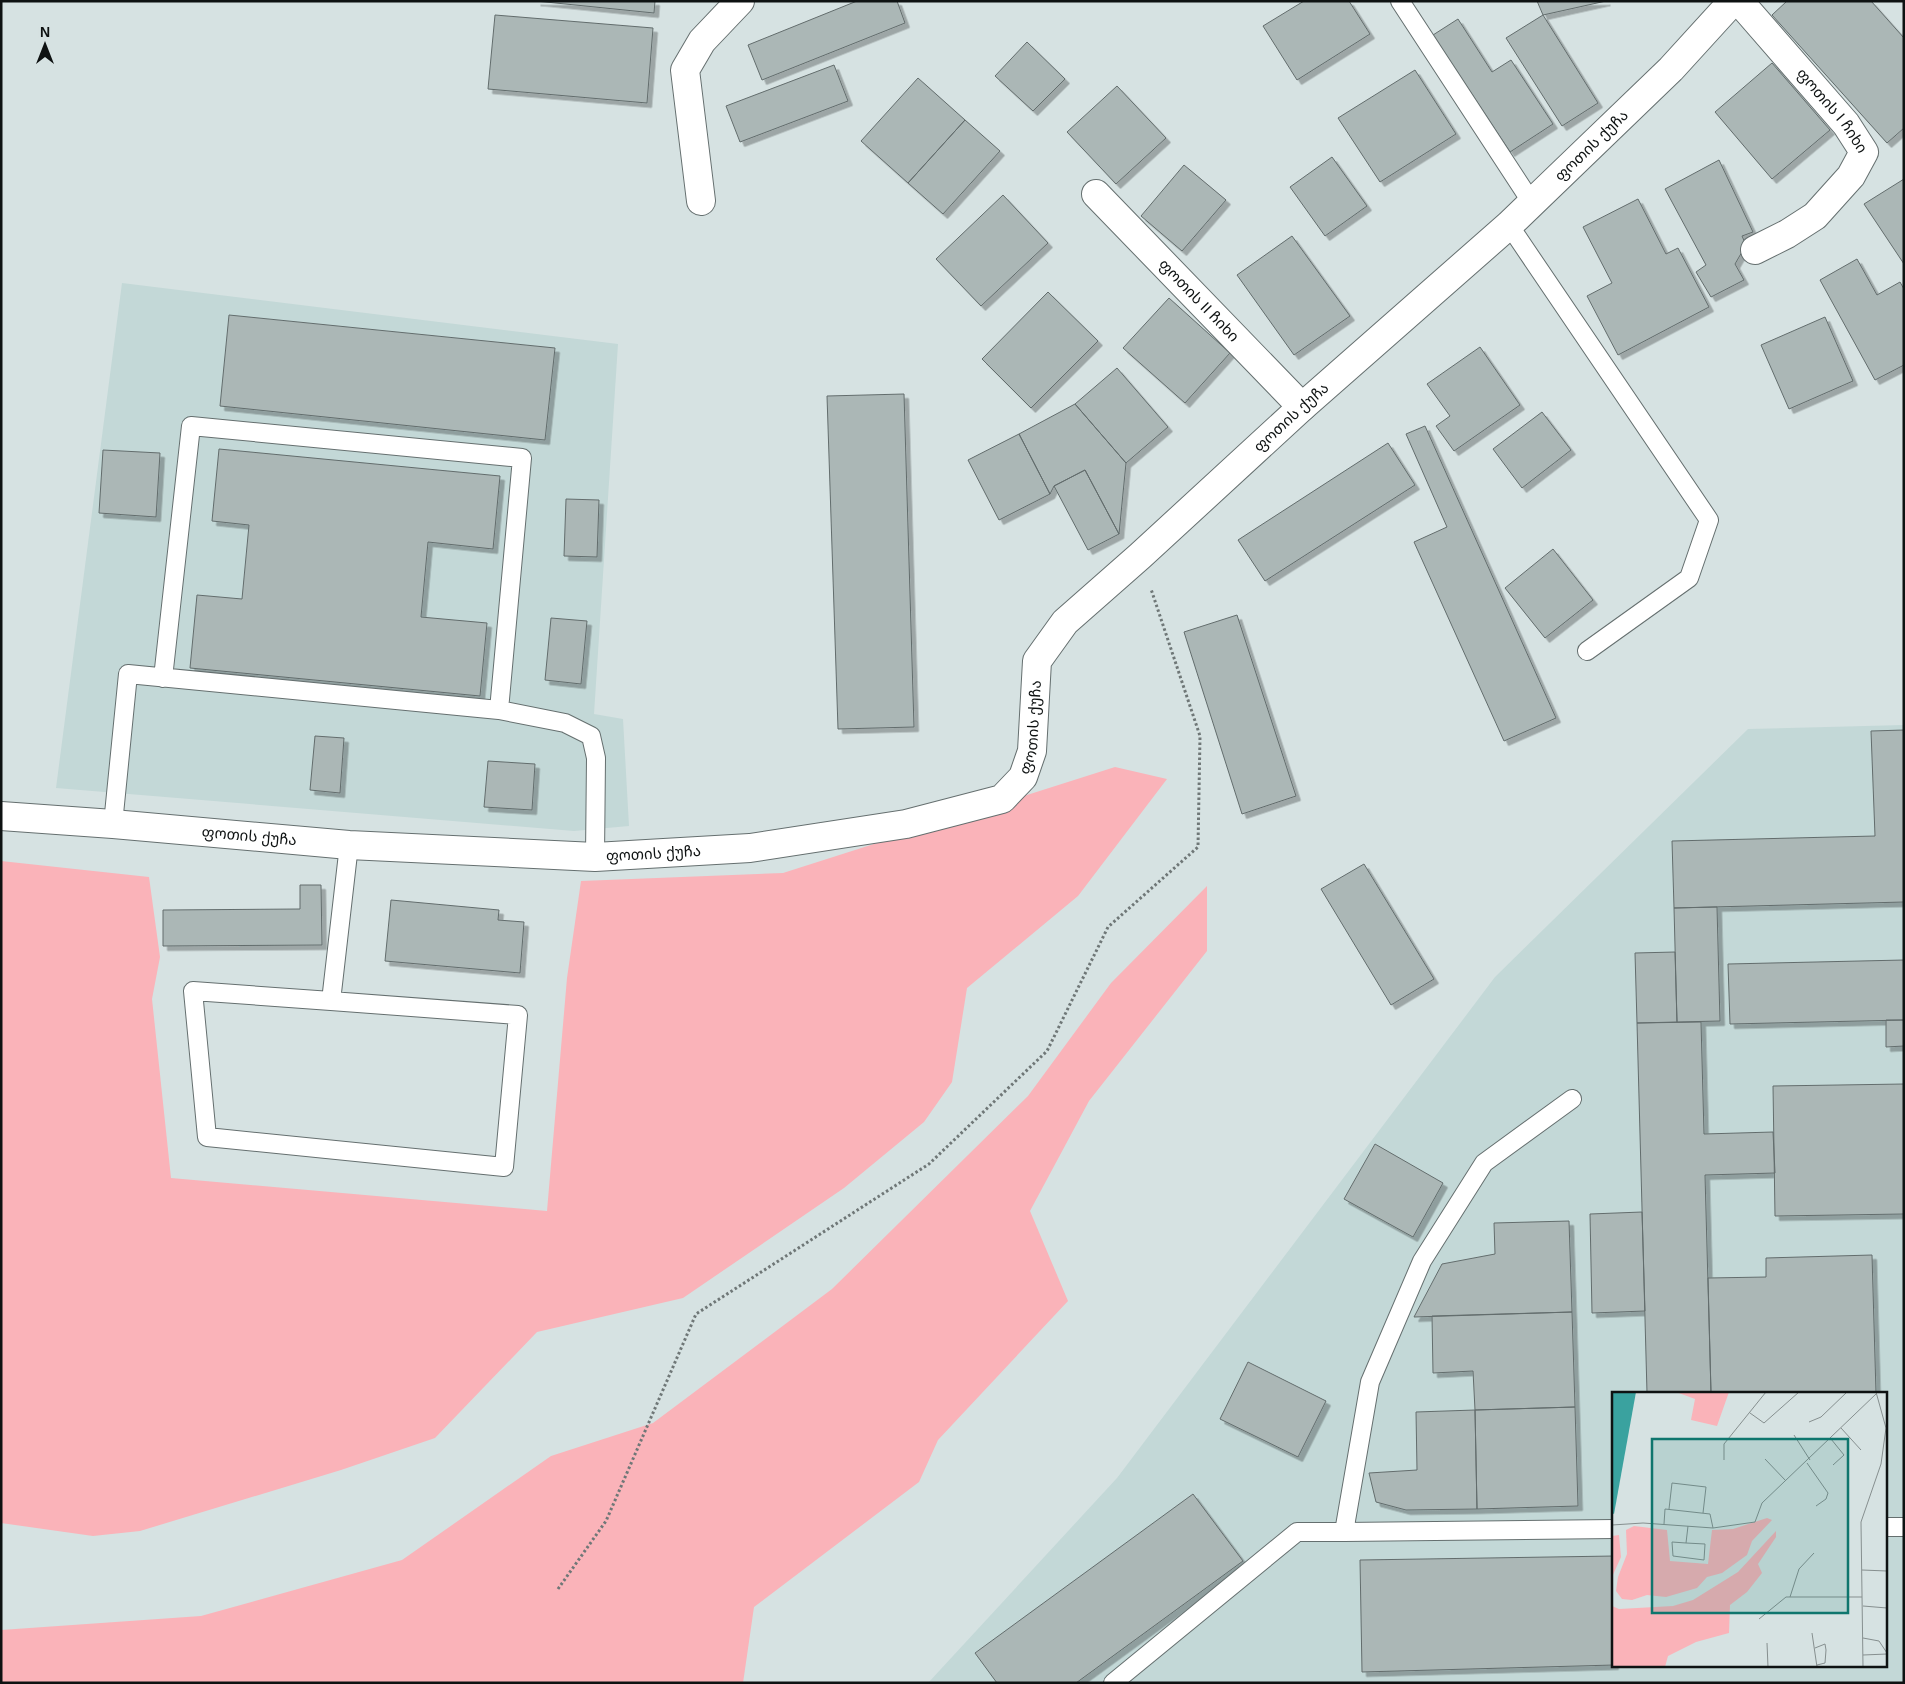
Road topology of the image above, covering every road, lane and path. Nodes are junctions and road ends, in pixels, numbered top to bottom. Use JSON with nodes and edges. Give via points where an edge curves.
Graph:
{"nodes":[{"id":1,"x":740,"y":1,"type":"edge"},
{"id":2,"x":1400,"y":1,"type":"edge"},
{"id":3,"x":1733,"y":1,"type":"edge"},
{"id":4,"x":1739,"y":1,"type":"edge"},
{"id":5,"x":1096,"y":194,"type":"dead end"},
{"id":6,"x":701,"y":201,"type":"dead end"},
{"id":7,"x":1532,"y":203,"type":"junction"},
{"id":8,"x":1509,"y":225,"type":"junction"},
{"id":9,"x":1755,"y":250,"type":"dead end"},
{"id":10,"x":1302,"y":407,"type":"junction"},
{"id":11,"x":1140,"y":556,"type":"junction"},
{"id":12,"x":1587,"y":651,"type":"dead end"},
{"id":13,"x":163,"y":678,"type":"junction"},
{"id":14,"x":499,"y":710,"type":"junction"},
{"id":15,"x":1,"y":816,"type":"edge"},
{"id":16,"x":113,"y":824,"type":"junction"},
{"id":17,"x":349,"y":845,"type":"junction"},
{"id":18,"x":594,"y":857,"type":"junction"},
{"id":19,"x":331,"y":1001,"type":"junction"},
{"id":20,"x":1572,"y":1099,"type":"dead end"},
{"id":21,"x":1888,"y":1527,"type":"edge"},
{"id":22,"x":1904,"y":1527,"type":"edge"},
{"id":23,"x":1612,"y":1530,"type":"edge"},
{"id":24,"x":1344,"y":1532,"type":"junction"},
{"id":25,"x":558,"y":1590,"type":"dead end"},
{"id":26,"x":1113,"y":1683,"type":"edge"}],
"edges":[{"from":1,"to":6,"type":"street","via":[[702,41],[685,70]]},
{"from":2,"to":7,"type":"lane"},
{"from":3,"to":7,"type":"street","name":"ფოთის ქუჩა","via":[[1671,68]]},
{"from":4,"to":9,"type":"street","name":"ფოთის I ჩიხი","via":[[1846,124],[1864,152],[1851,176],[1815,216]]},
{"from":5,"to":10,"type":"street","name":"ფოთის II ჩიხი"},
{"from":7,"to":8,"type":"street","name":"ფოთის ქუჩა"},
{"from":8,"to":10,"type":"street","name":"ფოთის ქუჩა"},
{"from":8,"to":12,"type":"lane","via":[[1708,520],[1689,578]]},
{"from":10,"to":11,"type":"street","name":"ფოთის ქუჩა"},
{"from":11,"to":18,"type":"street","name":"ფოთის ქუჩა","via":[[1065,622],[1037,661],[1032,751],[1022,777],[1002,799],[906,824],[750,848]]},
{"from":11,"to":25,"type":"path","via":[[1200,736],[1198,847],[1108,927],[1047,1051],[929,1164],[696,1314],[606,1521]]},
{"from":13,"to":14,"type":"lane"},
{"from":13,"to":14,"type":"lane","via":[[191,426],[522,458]]},
{"from":13,"to":16,"type":"lane","via":[[128,674]]},
{"from":14,"to":18,"type":"lane","via":[[565,723],[590,736],[596,758]]},
{"from":15,"to":16,"type":"street","name":"ფოთის ქუჩა"},
{"from":16,"to":17,"type":"street","name":"ფოთის ქუჩა"},
{"from":17,"to":18,"type":"street","name":"ფოთის ქუჩა"},
{"from":17,"to":19,"type":"lane"},
{"from":19,"to":19,"type":"lane","via":[[518,1015],[504,1167],[207,1137],[193,991]]},
{"from":20,"to":24,"type":"lane","via":[[1484,1163],[1422,1261],[1370,1382]]},
{"from":21,"to":22,"type":"lane"},
{"from":23,"to":24,"type":"lane"},
{"from":24,"to":26,"type":"lane","via":[[1297,1532]]}]}
